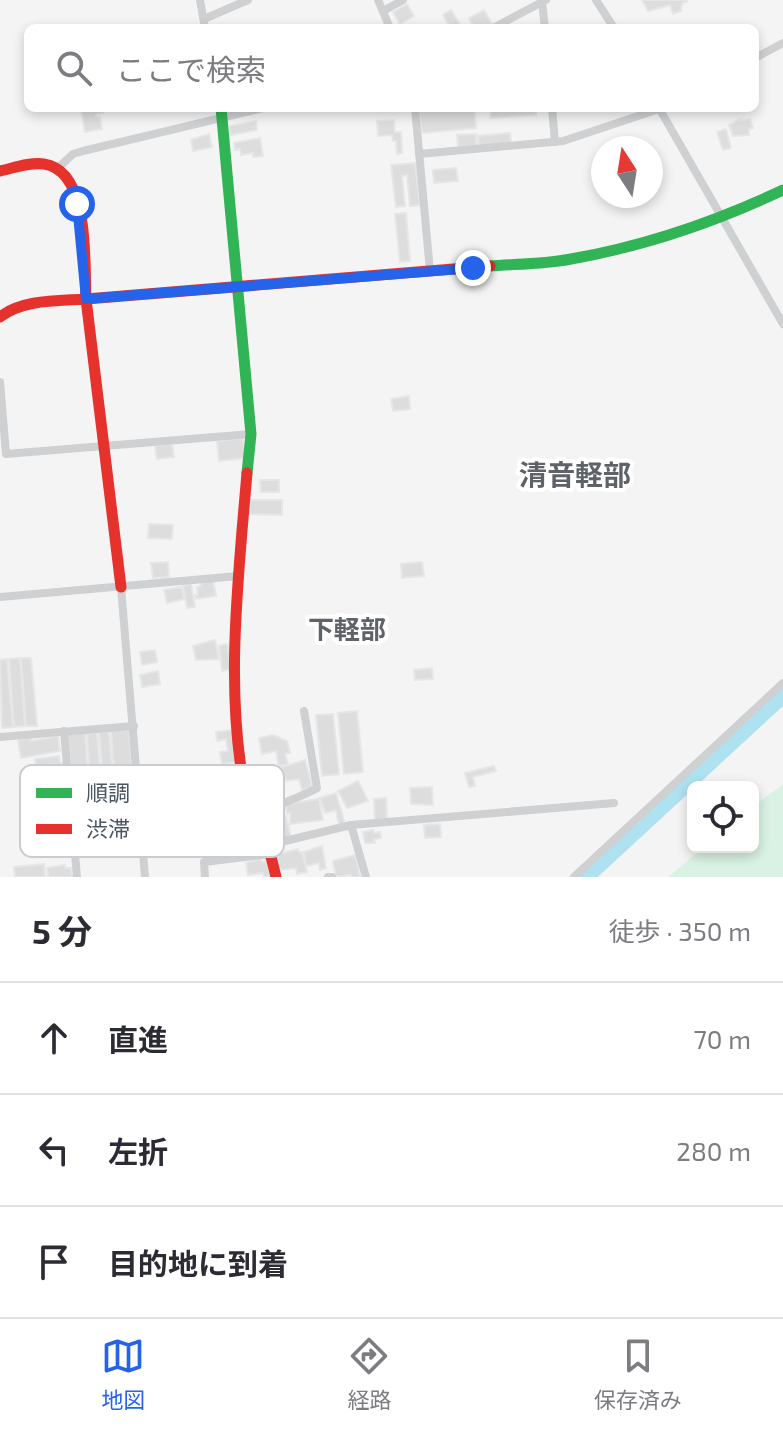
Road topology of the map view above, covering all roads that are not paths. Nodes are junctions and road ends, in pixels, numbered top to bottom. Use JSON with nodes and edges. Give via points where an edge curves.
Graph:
{"nodes":[{"id":1,"x":200,"y":0,"type":"edge"},
{"id":2,"x":248,"y":0,"type":"edge"},
{"id":3,"x":378,"y":0,"type":"edge"},
{"id":4,"x":403,"y":0,"type":"edge"},
{"id":5,"x":596,"y":0,"type":"edge"},
{"id":6,"x":544,"y":1,"type":"edge"},
{"id":7,"x":383,"y":11,"type":"junction"},
{"id":8,"x":204,"y":23,"type":"edge"},
{"id":9,"x":388,"y":24,"type":"edge"},
{"id":10,"x":501,"y":24,"type":"edge"},
{"id":11,"x":545,"y":24,"type":"edge"},
{"id":12,"x":611,"y":24,"type":"edge"},
{"id":13,"x":783,"y":43,"type":"edge"},
{"id":14,"x":759,"y":56,"type":"edge"},
{"id":15,"x":222,"y":112,"type":"edge"},
{"id":16,"x":415,"y":112,"type":"edge"},
{"id":17,"x":552,"y":112,"type":"edge"},
{"id":18,"x":648,"y":112,"type":"edge"},
{"id":19,"x":662,"y":112,"type":"edge"},
{"id":20,"x":555,"y":142,"type":"junction"},
{"id":21,"x":419,"y":154,"type":"junction"},
{"id":22,"x":58,"y":168,"type":"junction"},
{"id":23,"x":0,"y":171,"type":"edge"},
{"id":24,"x":783,"y":190,"type":"edge"},
{"id":25,"x":723,"y":219,"type":"junction"},
{"id":26,"x":430,"y":271,"type":"junction"},
{"id":27,"x":238,"y":288,"type":"junction"},
{"id":28,"x":86,"y":299,"type":"junction"},
{"id":29,"x":0,"y":317,"type":"edge"},
{"id":30,"x":783,"y":324,"type":"edge"},
{"id":31,"x":0,"y":382,"type":"edge"},
{"id":32,"x":251,"y":434,"type":"junction"},
{"id":33,"x":102,"y":446,"type":"junction"},
{"id":34,"x":238,"y":576,"type":"junction"},
{"id":35,"x":121,"y":587,"type":"junction"},
{"id":36,"x":0,"y":597,"type":"edge"},
{"id":37,"x":783,"y":683,"type":"edge"},
{"id":38,"x":304,"y":711,"type":"dead end"},
{"id":39,"x":134,"y":726,"type":"junction"},
{"id":40,"x":64,"y":731,"type":"junction"},
{"id":41,"x":0,"y":737,"type":"edge"},
{"id":42,"x":67,"y":765,"type":"edge"},
{"id":43,"x":137,"y":765,"type":"edge"},
{"id":44,"x":241,"y":765,"type":"edge"},
{"id":45,"x":284,"y":803,"type":"edge"},
{"id":46,"x":614,"y":803,"type":"dead end"},
{"id":47,"x":351,"y":825,"type":"junction"},
{"id":48,"x":284,"y":841,"type":"edge"},
{"id":49,"x":75,"y":857,"type":"edge"},
{"id":50,"x":144,"y":857,"type":"edge"},
{"id":51,"x":227,"y":857,"type":"edge"},
{"id":52,"x":271,"y":857,"type":"edge"},
{"id":53,"x":77,"y":877,"type":"edge"},
{"id":54,"x":145,"y":877,"type":"edge"},
{"id":55,"x":205,"y":877,"type":"edge"},
{"id":56,"x":276,"y":877,"type":"edge"},
{"id":57,"x":366,"y":877,"type":"edge"},
{"id":58,"x":574,"y":877,"type":"edge"}],
"edges":[{"from":1,"to":8,"type":"street"},
{"from":2,"to":8,"type":"street"},
{"from":3,"to":7,"type":"street"},
{"from":4,"to":7,"type":"street"},
{"from":5,"to":12,"type":"street"},
{"from":6,"to":10,"type":"street"},
{"from":6,"to":11,"type":"street"},
{"from":7,"to":9,"type":"street"},
{"from":13,"to":14,"type":"street"},
{"from":15,"to":22,"type":"street","via":[[73,154]]},
{"from":15,"to":27,"type":"street"},
{"from":16,"to":21,"type":"street"},
{"from":17,"to":20,"type":"street"},
{"from":18,"to":20,"type":"street"},
{"from":19,"to":25,"type":"street"},
{"from":20,"to":21,"type":"street"},
{"from":21,"to":26,"type":"street"},
{"from":22,"to":23,"type":"street","via":[[36,163]]},
{"from":22,"to":28,"type":"street","via":[[75,189]]},
{"from":24,"to":25,"type":"street"},
{"from":25,"to":26,"type":"street","via":[[567,260]]},
{"from":25,"to":30,"type":"street"},
{"from":26,"to":27,"type":"street"},
{"from":27,"to":28,"type":"street"},
{"from":27,"to":32,"type":"street"},
{"from":28,"to":29,"type":"street","via":[[17,307]]},
{"from":28,"to":33,"type":"street"},
{"from":31,"to":33,"type":"street","via":[[6,454]]},
{"from":32,"to":33,"type":"street"},
{"from":32,"to":34,"type":"street"},
{"from":33,"to":35,"type":"street"},
{"from":34,"to":35,"type":"street"},
{"from":34,"to":44,"type":"street","via":[[235,717]]},
{"from":35,"to":36,"type":"street"},
{"from":35,"to":39,"type":"street"},
{"from":37,"to":58,"type":"street"},
{"from":38,"to":45,"type":"street","via":[[317,788]]},
{"from":39,"to":40,"type":"street"},
{"from":39,"to":43,"type":"street"},
{"from":40,"to":41,"type":"street"},
{"from":40,"to":42,"type":"street"},
{"from":46,"to":47,"type":"street"},
{"from":47,"to":48,"type":"street"},
{"from":47,"to":57,"type":"street"},
{"from":49,"to":53,"type":"street"},
{"from":50,"to":54,"type":"street"},
{"from":51,"to":55,"type":"street","via":[[204,862]]},
{"from":52,"to":56,"type":"street"}]}
